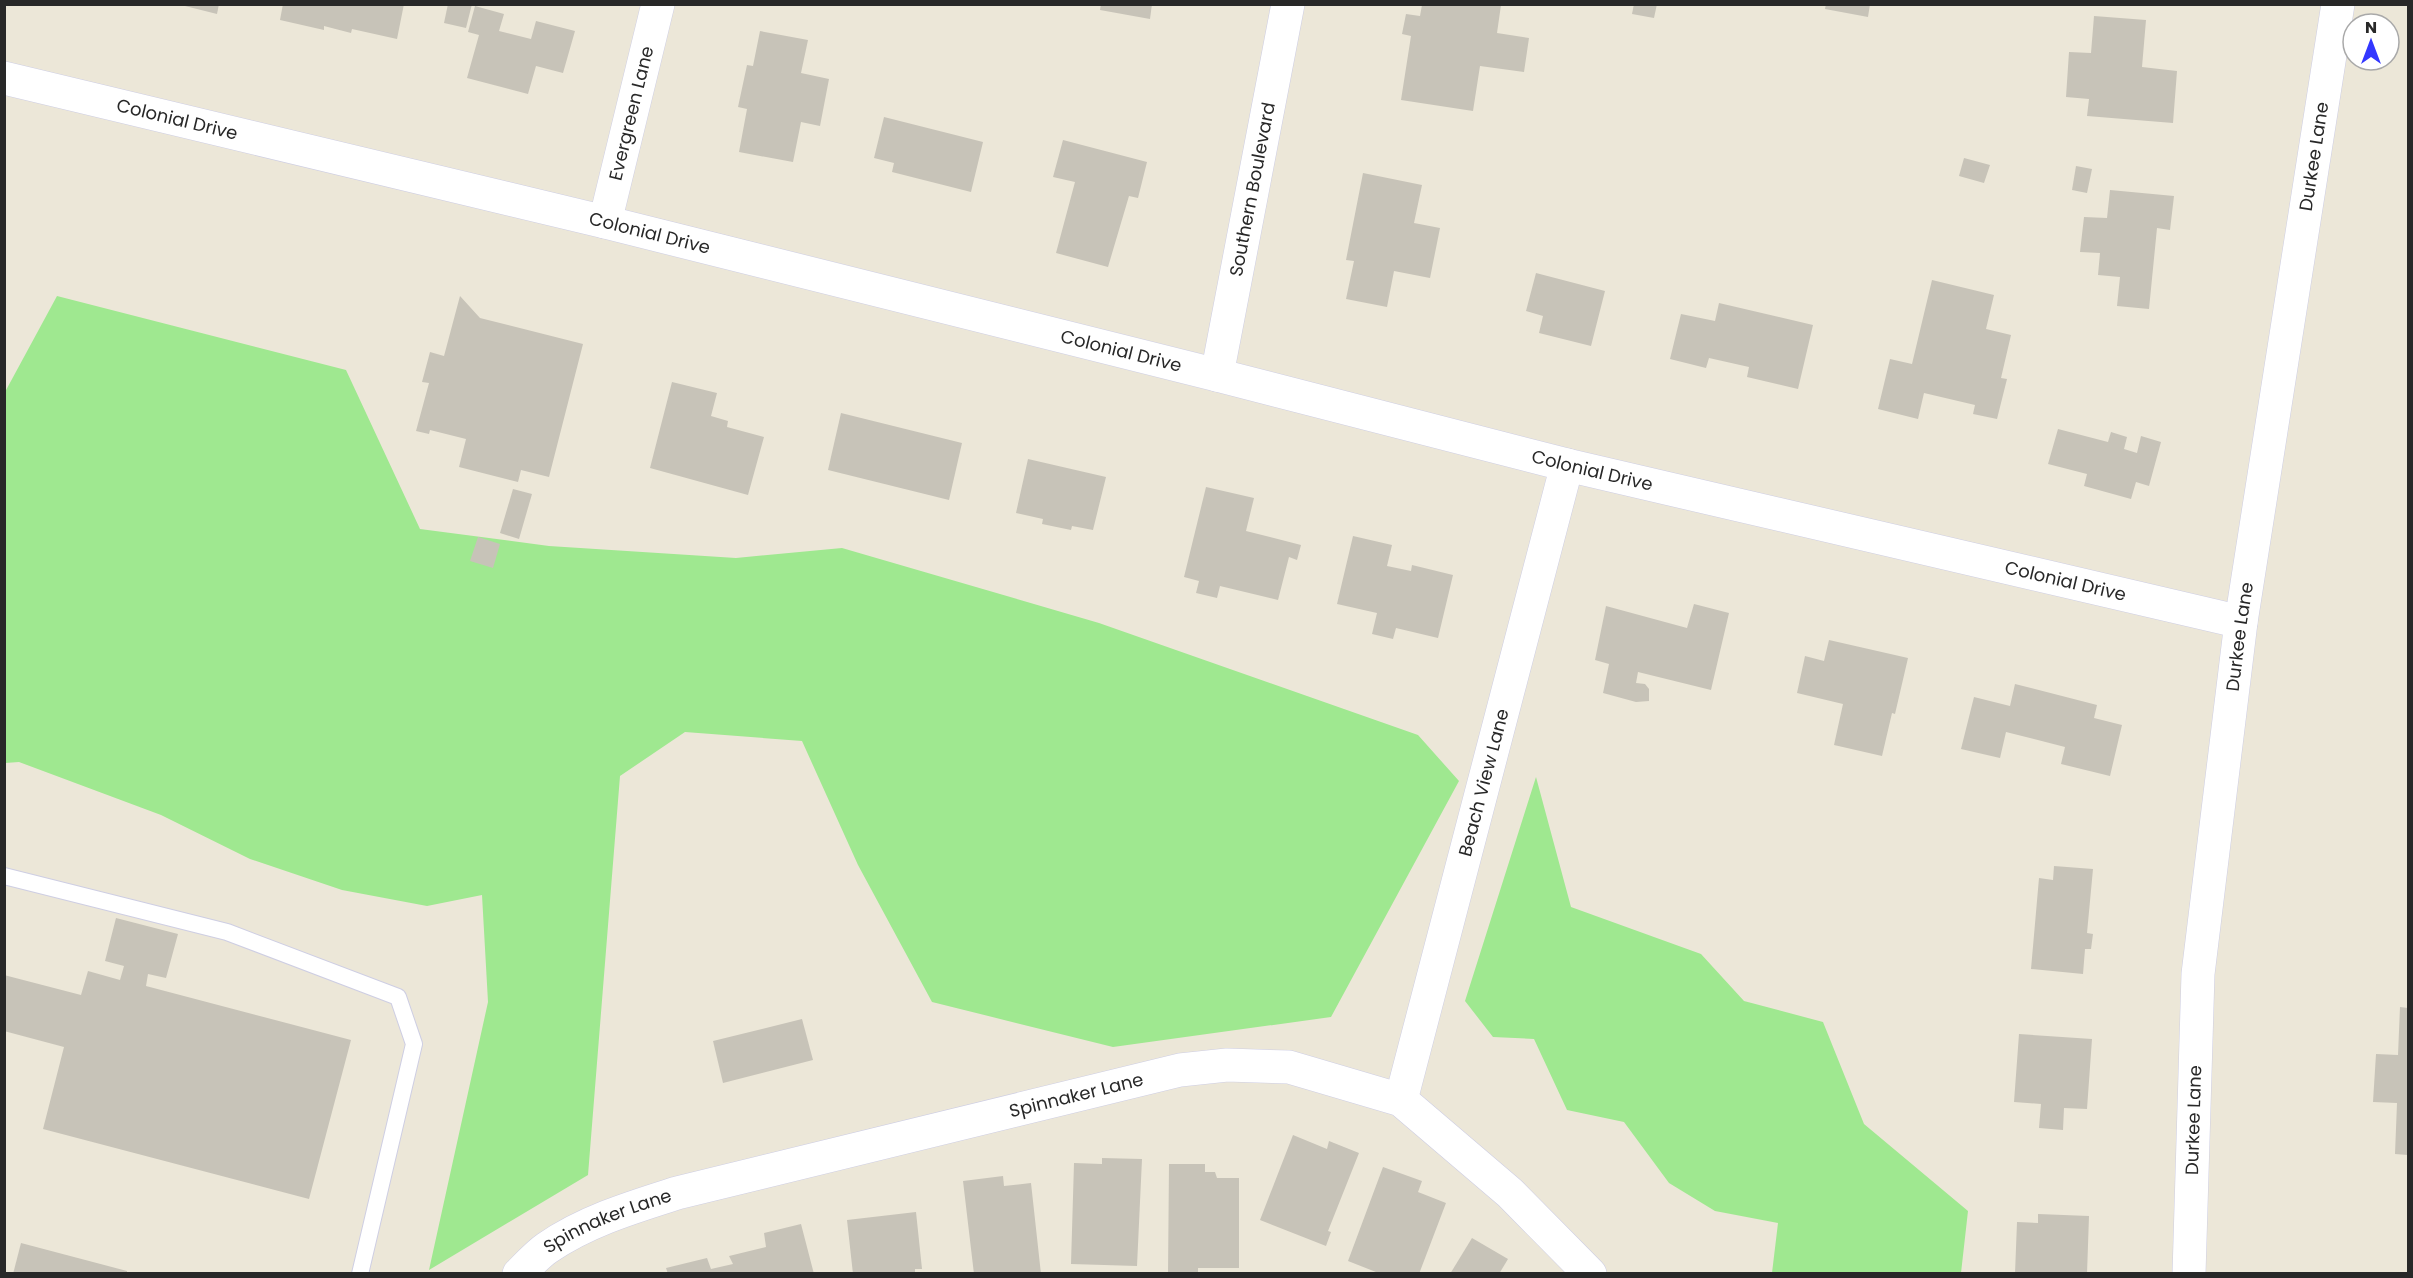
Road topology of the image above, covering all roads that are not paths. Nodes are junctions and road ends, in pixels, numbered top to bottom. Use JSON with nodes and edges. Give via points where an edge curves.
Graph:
{"nodes":[{"id":1,"x":658,"y":4,"type":"edge"},
{"id":2,"x":1288,"y":4,"type":"edge"},
{"id":3,"x":2338,"y":4,"type":"edge"},
{"id":4,"x":4,"y":78,"type":"edge"},
{"id":5,"x":605,"y":222,"type":"junction"},
{"id":6,"x":1217,"y":375,"type":"junction"},
{"id":7,"x":1568,"y":465,"type":"junction"},
{"id":8,"x":2241,"y":622,"type":"junction"},
{"id":9,"x":4,"y":876,"type":"edge"},
{"id":10,"x":1401,"y":1100,"type":"junction"},
{"id":11,"x":360,"y":1274,"type":"edge"},
{"id":12,"x":519,"y":1274,"type":"edge"},
{"id":13,"x":1590,"y":1274,"type":"edge"},
{"id":14,"x":2189,"y":1274,"type":"edge"}],
"edges":[{"from":1,"to":5,"type":"street","name":"Evergreen Lane"},
{"from":2,"to":6,"type":"street","name":"Southern Boulevard"},
{"from":3,"to":8,"type":"street","name":"Durkee Lane"},
{"from":4,"to":5,"type":"street","name":"Colonial Drive"},
{"from":5,"to":6,"type":"street","name":"Colonial Drive"},
{"from":6,"to":7,"type":"street","name":"Colonial Drive"},
{"from":7,"to":8,"type":"street","name":"Colonial Drive"},
{"from":7,"to":10,"type":"street","name":"Beach View Lane"},
{"from":8,"to":14,"type":"street","name":"Durkee Lane","via":[[2198,974]]},
{"from":9,"to":11,"type":"lane","via":[[227,932],[398,997],[414,1044]]},
{"from":10,"to":12,"type":"street","name":"Spinnaker Lane","via":[[1289,1067],[1227,1065],[1180,1070],[677,1193],[591,1224],[547,1248]]},
{"from":10,"to":13,"type":"street","name":"Spinnaker Lane","via":[[1510,1193]]}]}
